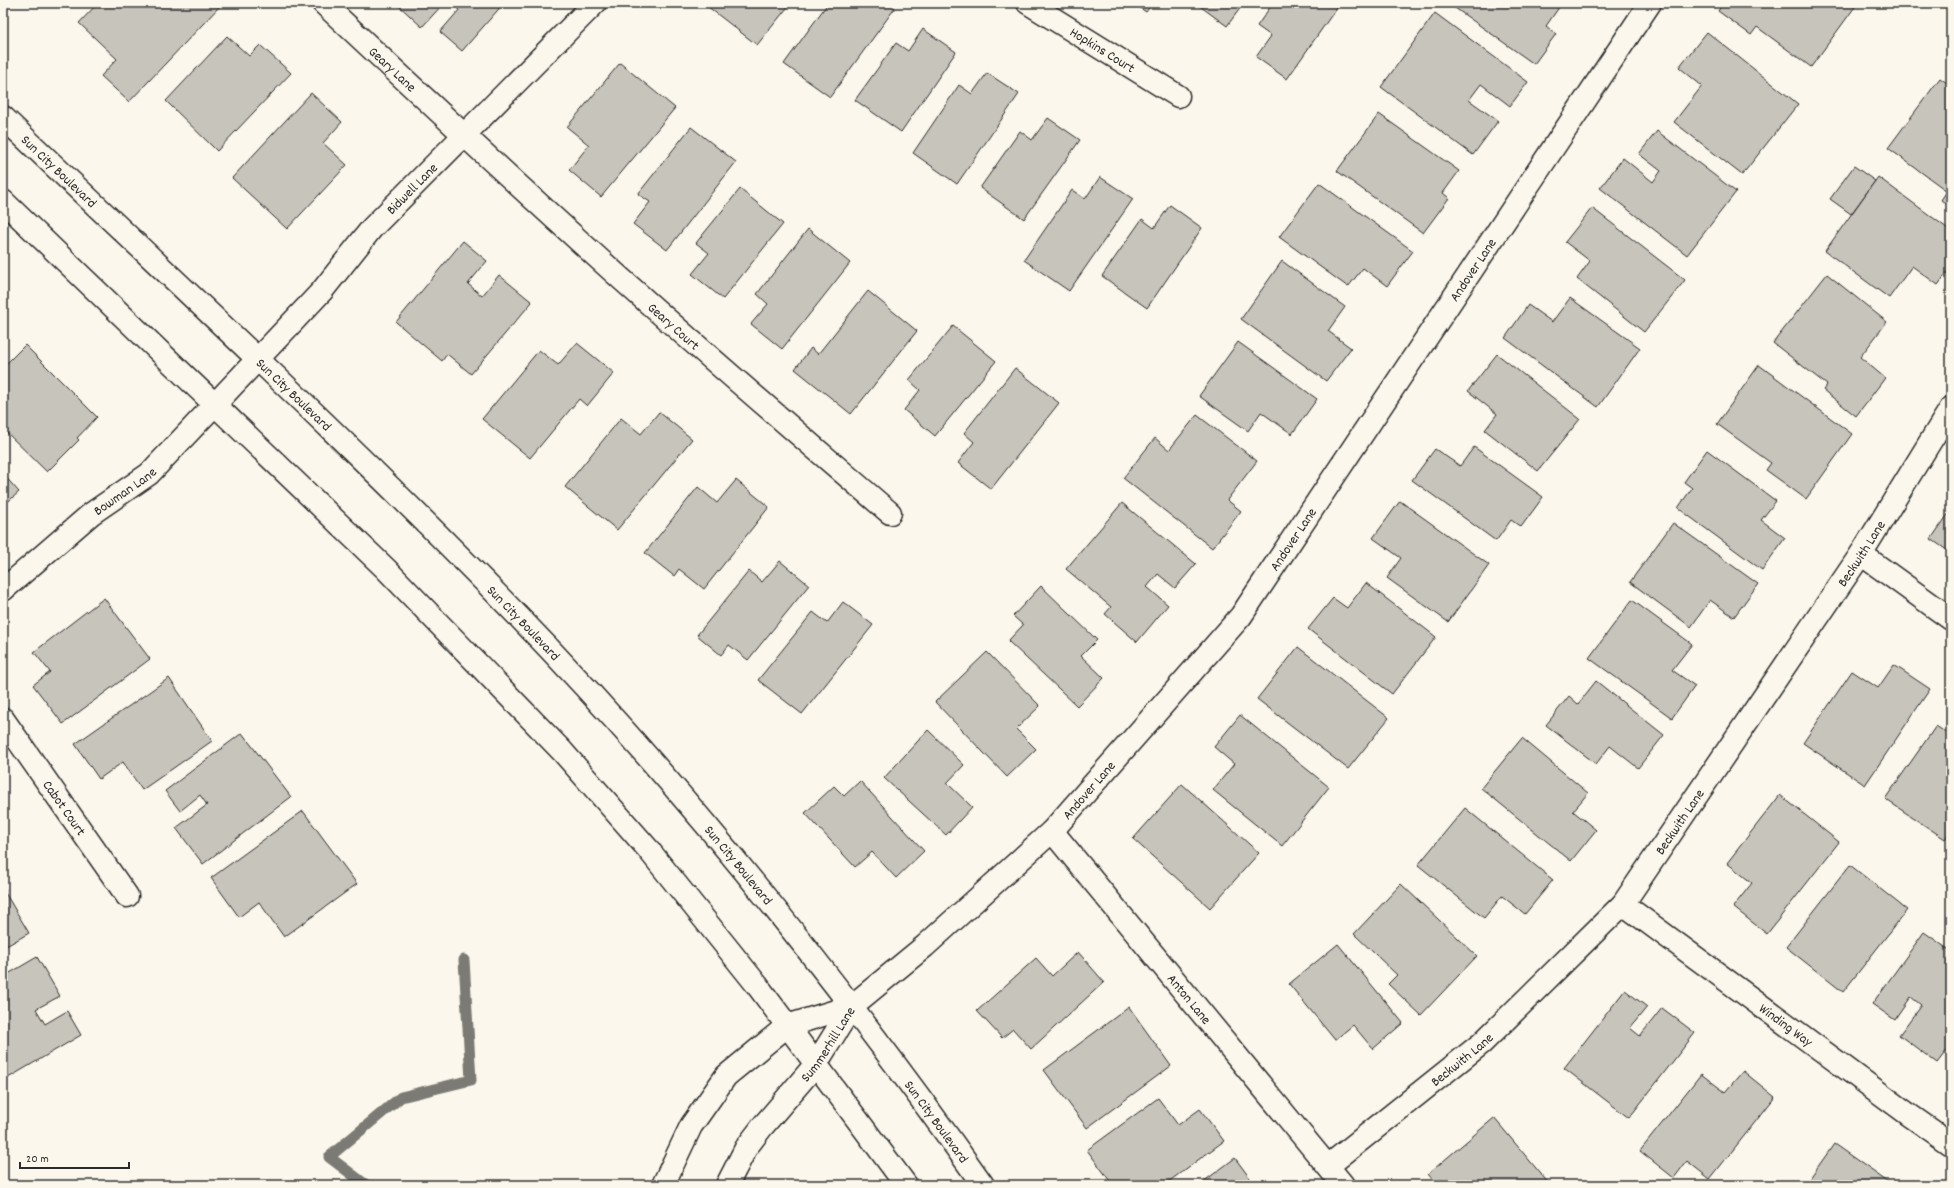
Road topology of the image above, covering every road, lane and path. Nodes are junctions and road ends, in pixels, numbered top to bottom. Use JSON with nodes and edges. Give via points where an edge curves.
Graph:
{"nodes":[{"id":1,"x":323,"y":3,"type":"edge"},
{"id":2,"x":594,"y":3,"type":"edge"},
{"id":3,"x":1028,"y":3,"type":"edge"},
{"id":4,"x":1650,"y":3,"type":"edge"},
{"id":5,"x":1178,"y":96,"type":"dead end"},
{"id":6,"x":3,"y":117,"type":"edge"},
{"id":7,"x":463,"y":135,"type":"junction"},
{"id":8,"x":3,"y":201,"type":"edge"},
{"id":9,"x":258,"y":360,"type":"junction"},
{"id":10,"x":237,"y":382,"type":"joint"},
{"id":11,"x":215,"y":404,"type":"junction"},
{"id":12,"x":1951,"y":408,"type":"edge"},
{"id":13,"x":890,"y":513,"type":"dead end"},
{"id":14,"x":1861,"y":554,"type":"junction"},
{"id":15,"x":3,"y":590,"type":"edge"},
{"id":16,"x":1951,"y":619,"type":"edge"},
{"id":17,"x":3,"y":719,"type":"edge"},
{"id":18,"x":1052,"y":831,"type":"junction"},
{"id":19,"x":127,"y":896,"type":"dead end"},
{"id":20,"x":1623,"y":904,"type":"junction"},
{"id":21,"x":852,"y":1006,"type":"junction"},
{"id":22,"x":787,"y":1026,"type":"junction"},
{"id":23,"x":816,"y":1064,"type":"junction"},
{"id":24,"x":1951,"y":1144,"type":"edge"},
{"id":25,"x":1328,"y":1166,"type":"junction"},
{"id":26,"x":663,"y":1185,"type":"edge"},
{"id":27,"x":727,"y":1185,"type":"edge"},
{"id":28,"x":906,"y":1185,"type":"edge"},
{"id":29,"x":983,"y":1185,"type":"edge"},
{"id":30,"x":1343,"y":1185,"type":"edge"}],
"edges":[{"from":1,"to":7,"type":"street","name":"Geary Lane"},
{"from":2,"to":7,"type":"street","name":"Bidwell Lane"},
{"from":3,"to":5,"type":"street","name":"Hopkins Court"},
{"from":4,"to":18,"type":"street","name":"Andover Lane","via":[[1241,616]]},
{"from":6,"to":9,"type":"street","name":"Sun City Boulevard"},
{"from":7,"to":9,"type":"street","name":"Bidwell Lane","via":[[372,228],[322,291]]},
{"from":7,"to":13,"type":"street","name":"Geary Court","via":[[731,376]]},
{"from":8,"to":11,"type":"street"},
{"from":9,"to":10,"type":"street","name":"Bidwell Lane"},
{"from":9,"to":21,"type":"street","name":"Sun City Boulevard","via":[[436,532],[519,616],[606,710],[793,929]]},
{"from":10,"to":11,"type":"street","name":"Bowman Lane"},
{"from":11,"to":15,"type":"street","name":"Bowman Lane","via":[[149,474],[91,514]]},
{"from":11,"to":22,"type":"street","via":[[386,569],[562,751],[648,849]]},
{"from":12,"to":14,"type":"street","name":"Beckwith Lane"},
{"from":14,"to":16,"type":"street"},
{"from":14,"to":20,"type":"street","name":"Beckwith Lane"},
{"from":17,"to":19,"type":"street","name":"Cabot Court"},
{"from":18,"to":21,"type":"street","name":"Andover Lane","via":[[925,946]]},
{"from":18,"to":25,"type":"street","name":"Anton Lane"},
{"from":20,"to":24,"type":"street","name":"Winding Way"},
{"from":20,"to":25,"type":"street","name":"Beckwith Lane","via":[[1482,1043]]},
{"from":21,"to":22,"type":"street","name":"Summerhill Lane"},
{"from":21,"to":23,"type":"street","name":"Summerhill Lane"},
{"from":21,"to":29,"type":"street","name":"Sun City Boulevard"},
{"from":22,"to":23,"type":"street"},
{"from":22,"to":26,"type":"street","name":"Summerhill Lane","via":[[726,1076],[691,1126]]},
{"from":23,"to":27,"type":"street","name":"Summerhill Lane","via":[[746,1148]]},
{"from":23,"to":28,"type":"street"},
{"from":25,"to":30,"type":"street","name":"Anton Lane"}]}
